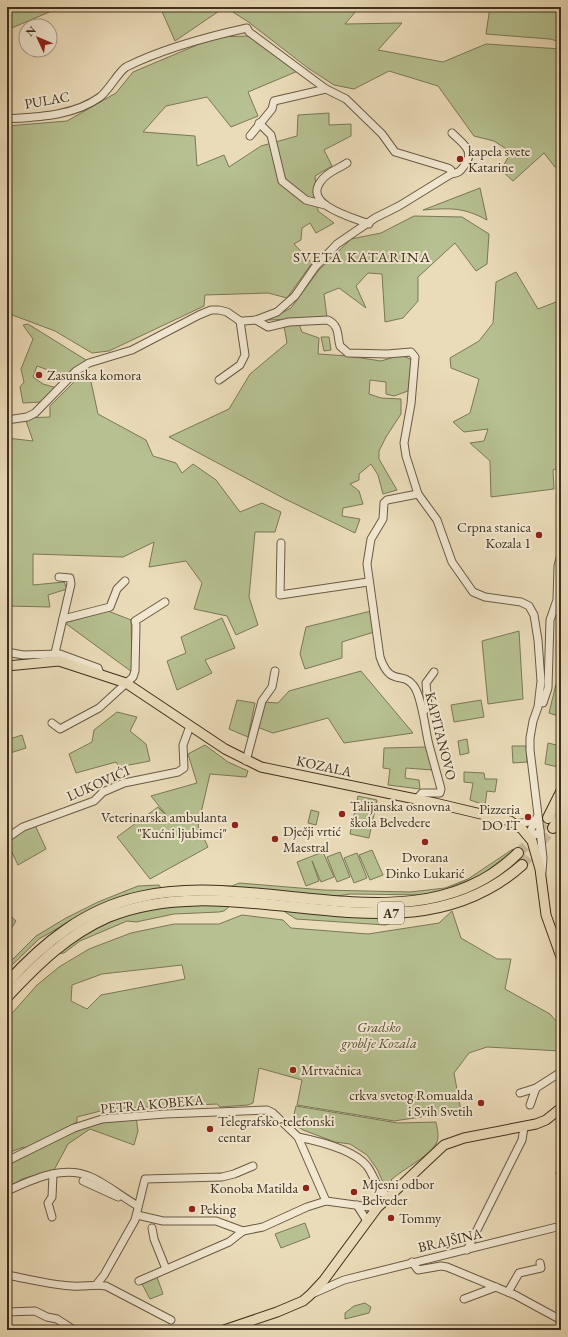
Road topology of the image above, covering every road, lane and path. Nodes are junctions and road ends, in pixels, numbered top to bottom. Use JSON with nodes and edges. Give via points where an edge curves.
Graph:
{"nodes":[{"id":1,"x":326,"y":89,"type":"junction"},
{"id":2,"x":7,"y":119,"type":"edge"},
{"id":3,"x":259,"y":123,"type":"junction"},
{"id":4,"x":452,"y":133,"type":"dead end"},
{"id":5,"x":250,"y":136,"type":"dead end"},
{"id":6,"x":347,"y":163,"type":"dead end"},
{"id":7,"x":451,"y":174,"type":"junction"},
{"id":8,"x":325,"y":205,"type":"junction"},
{"id":9,"x":369,"y":224,"type":"junction"},
{"id":10,"x":256,"y":320,"type":"junction"},
{"id":11,"x":240,"y":321,"type":"junction"},
{"id":12,"x":219,"y":380,"type":"dead end"},
{"id":13,"x":7,"y":420,"type":"edge"},
{"id":14,"x":418,"y":494,"type":"junction"},
{"id":15,"x":281,"y":543,"type":"dead end"},
{"id":16,"x":561,"y":555,"type":"edge"},
{"id":17,"x":59,"y":577,"type":"dead end"},
{"id":18,"x":125,"y":581,"type":"dead end"},
{"id":19,"x":368,"y":582,"type":"junction"},
{"id":20,"x":165,"y":602,"type":"dead end"},
{"id":21,"x":63,"y":619,"type":"junction"},
{"id":22,"x":7,"y":652,"type":"edge"},
{"id":23,"x":55,"y":653,"type":"junction"},
{"id":24,"x":7,"y":666,"type":"edge"},
{"id":25,"x":275,"y":671,"type":"dead end"},
{"id":26,"x":434,"y":672,"type":"dead end"},
{"id":27,"x":100,"y":674,"type":"junction"},
{"id":28,"x":126,"y":683,"type":"junction"},
{"id":29,"x":538,"y":708,"type":"junction"},
{"id":30,"x":423,"y":712,"type":"junction"},
{"id":31,"x":52,"y":723,"type":"dead end"},
{"id":32,"x":190,"y":726,"type":"junction"},
{"id":33,"x":246,"y":761,"type":"junction"},
{"id":34,"x":561,"y":792,"type":"edge"},
{"id":35,"x":416,"y":800,"type":"junction"},
{"id":36,"x":561,"y":815,"type":"edge"},
{"id":37,"x":540,"y":819,"type":"junction"},
{"id":38,"x":515,"y":824,"type":"junction"},
{"id":39,"x":553,"y":828,"type":"tunnel mouth"},
{"id":40,"x":540,"y":831,"type":"junction"},
{"id":41,"x":528,"y":836,"type":"junction"},
{"id":42,"x":7,"y":838,"type":"edge"},
{"id":43,"x":518,"y":853,"type":"tunnel mouth"},
{"id":44,"x":522,"y":865,"type":"tunnel mouth"},
{"id":45,"x":542,"y":878,"type":"junction"},
{"id":46,"x":561,"y":957,"type":"edge"},
{"id":47,"x":7,"y":982,"type":"edge"},
{"id":48,"x":7,"y":997,"type":"edge"},
{"id":49,"x":561,"y":1072,"type":"edge"},
{"id":50,"x":536,"y":1088,"type":"junction"},
{"id":51,"x":520,"y":1093,"type":"dead end"},
{"id":52,"x":530,"y":1104,"type":"dead end"},
{"id":53,"x":561,"y":1108,"type":"edge"},
{"id":54,"x":524,"y":1127,"type":"junction"},
{"id":55,"x":298,"y":1137,"type":"junction"},
{"id":56,"x":7,"y":1162,"type":"edge"},
{"id":57,"x":253,"y":1166,"type":"dead end"},
{"id":58,"x":53,"y":1174,"type":"junction"},
{"id":59,"x":83,"y":1181,"type":"dead end"},
{"id":60,"x":376,"y":1184,"type":"junction"},
{"id":61,"x":7,"y":1191,"type":"edge"},
{"id":62,"x":390,"y":1196,"type":"junction"},
{"id":63,"x":124,"y":1197,"type":"junction"},
{"id":64,"x":326,"y":1201,"type":"junction"},
{"id":65,"x":357,"y":1205,"type":"junction"},
{"id":66,"x":138,"y":1206,"type":"junction"},
{"id":67,"x":378,"y":1208,"type":"junction"},
{"id":68,"x":137,"y":1215,"type":"junction"},
{"id":69,"x":52,"y":1217,"type":"dead end"},
{"id":70,"x":367,"y":1221,"type":"junction"},
{"id":71,"x":561,"y":1226,"type":"edge"},
{"id":72,"x":152,"y":1228,"type":"dead end"},
{"id":73,"x":243,"y":1231,"type":"junction"},
{"id":74,"x":467,"y":1250,"type":"junction"},
{"id":75,"x":412,"y":1262,"type":"junction"},
{"id":76,"x":540,"y":1263,"type":"dead end"},
{"id":77,"x":334,"y":1267,"type":"junction"},
{"id":78,"x":166,"y":1269,"type":"junction"},
{"id":79,"x":7,"y":1275,"type":"edge"},
{"id":80,"x":344,"y":1280,"type":"junction"},
{"id":81,"x":139,"y":1281,"type":"dead end"},
{"id":82,"x":96,"y":1284,"type":"junction"},
{"id":83,"x":496,"y":1287,"type":"junction"},
{"id":84,"x":508,"y":1292,"type":"junction"},
{"id":85,"x":310,"y":1295,"type":"junction"},
{"id":86,"x":464,"y":1299,"type":"dead end"},
{"id":87,"x":7,"y":1312,"type":"edge"},
{"id":88,"x":171,"y":1320,"type":"dead end"},
{"id":89,"x":561,"y":1320,"type":"edge"},
{"id":90,"x":74,"y":1330,"type":"edge"},
{"id":91,"x":224,"y":1330,"type":"edge"}],
"edges":[{"from":1,"to":2,"type":"street","name":"PULAC","via":[[247,28],[200,38],[124,68],[101,96],[76,109],[45,116]]},
{"from":1,"to":3,"type":"street","via":[[274,102],[272,109]]},
{"from":1,"to":7,"type":"street","via":[[346,99],[382,134],[395,152],[448,168]]},
{"from":3,"to":5,"type":"street"},
{"from":3,"to":8,"type":"street","via":[[271,135],[282,181],[306,200]]},
{"from":4,"to":7,"type":"street","via":[[469,152],[469,160],[459,173]]},
{"from":6,"to":8,"type":"street","via":[[329,173],[317,187],[318,195]]},
{"from":7,"to":9,"type":"street"},
{"from":8,"to":9,"type":"street"},
{"from":9,"to":10,"type":"street","via":[[328,252],[283,308]]},
{"from":10,"to":11,"type":"street"},
{"from":10,"to":14,"type":"street","via":[[268,327],[289,322],[328,320],[337,327],[340,346],[348,353],[411,352],[415,357],[415,363],[404,443]]},
{"from":11,"to":12,"type":"street","via":[[245,355],[240,365]]},
{"from":11,"to":13,"type":"street","via":[[227,312],[212,310],[132,350],[93,361],[76,371],[42,408],[32,415]]},
{"from":14,"to":19,"type":"street","name":"KAPITANOVO","via":[[391,498],[384,503],[383,519],[371,539],[367,564]]},
{"from":14,"to":29,"type":"street","via":[[437,520],[452,562],[473,592],[484,597],[521,602],[532,610],[540,658]]},
{"from":15,"to":19,"type":"street","via":[[280,595]]},
{"from":16,"to":29,"type":"street","via":[[558,566],[557,600],[550,620],[548,688],[542,705]]},
{"from":17,"to":21,"type":"street","via":[[70,578],[71,584]]},
{"from":18,"to":21,"type":"street","via":[[117,589],[110,607]]},
{"from":19,"to":30,"type":"street","name":"KAPITANOVO","via":[[384,668],[389,674],[409,681],[414,686]]},
{"from":20,"to":28,"type":"street","via":[[135,621],[135,671]]},
{"from":21,"to":23,"type":"street"},
{"from":22,"to":23,"type":"street","via":[[23,655]]},
{"from":23,"to":27,"type":"street","via":[[94,666]]},
{"from":24,"to":27,"type":"main road","name":"KOZALA","via":[[54,661]]},
{"from":25,"to":33,"type":"street","via":[[272,687],[262,701]]},
{"from":26,"to":30,"type":"street","via":[[426,682],[428,706]]},
{"from":27,"to":28,"type":"main road","name":"KOZALA"},
{"from":28,"to":31,"type":"street","via":[[111,699],[87,716],[60,729]]},
{"from":28,"to":32,"type":"main road","name":"KOZALA"},
{"from":29,"to":37,"type":"street","via":[[533,721],[530,750]]},
{"from":30,"to":35,"type":"street","name":"KAPITANOVO","via":[[441,789],[437,794],[422,793]]},
{"from":32,"to":33,"type":"main road","name":"KOZALA"},
{"from":32,"to":42,"type":"street","name":"LUKOVIĆI","via":[[183,745],[184,768],[178,772],[124,783],[103,792],[94,801],[23,827]]},
{"from":33,"to":35,"type":"main road","name":"KOZALA","via":[[261,767]]},
{"from":34,"to":37,"type":"highway"},
{"from":35,"to":38,"type":"main road","name":"KOZALA","via":[[498,817]]},
{"from":36,"to":39,"type":"highway"},
{"from":37,"to":38,"type":"street"},
{"from":37,"to":40,"type":"street"},
{"from":37,"to":41,"type":"street"},
{"from":38,"to":41,"type":"main road","name":"KOZALA"},
{"from":40,"to":41,"type":"street"},
{"from":40,"to":45,"type":"street"},
{"from":41,"to":45,"type":"main road","name":"KOZALA","via":[[536,852]]},
{"from":43,"to":47,"type":"highway","number":"A7","via":[[499,870],[465,889],[413,902],[360,902],[216,891],[178,891],[139,897],[109,906],[71,926],[37,952]]},
{"from":44,"to":48,"type":"highway","number":"A7","via":[[503,880],[474,896],[436,909],[410,913],[205,900],[172,902],[133,909],[96,923],[68,940],[42,961]]},
{"from":45,"to":46,"type":"main road","name":"KOZALA","via":[[546,915]]},
{"from":49,"to":50,"type":"street"},
{"from":50,"to":51,"type":"street"},
{"from":50,"to":52,"type":"street"},
{"from":53,"to":54,"type":"main road","via":[[546,1120]]},
{"from":54,"to":62,"type":"main road","via":[[449,1142]]},
{"from":54,"to":74,"type":"street","via":[[522,1140]]},
{"from":55,"to":56,"type":"street","name":"PETRA KOBEKA","via":[[267,1110],[132,1116],[89,1123]]},
{"from":55,"to":60,"type":"street","name":"PETRA KOBEKA","via":[[344,1151],[357,1158],[367,1166]]},
{"from":55,"to":64,"type":"street","name":"PETRA KOBEKA"},
{"from":57,"to":66,"type":"street","via":[[222,1177],[145,1179]]},
{"from":58,"to":61,"type":"street"},
{"from":58,"to":63,"type":"street","via":[[87,1175]]},
{"from":58,"to":69,"type":"street","via":[[52,1197],[48,1203]]},
{"from":59,"to":63,"type":"street","via":[[106,1193]]},
{"from":60,"to":62,"type":"street","via":[[382,1193]]},
{"from":60,"to":67,"type":"street"},
{"from":62,"to":67,"type":"main road"},
{"from":63,"to":66,"type":"street"},
{"from":64,"to":65,"type":"street"},
{"from":64,"to":73,"type":"street","via":[[263,1227]]},
{"from":65,"to":67,"type":"street"},
{"from":65,"to":70,"type":"street"},
{"from":66,"to":68,"type":"street"},
{"from":67,"to":70,"type":"main road"},
{"from":68,"to":73,"type":"street","via":[[162,1221],[216,1221]]},
{"from":68,"to":82,"type":"street","via":[[104,1275]]},
{"from":70,"to":77,"type":"main road"},
{"from":71,"to":74,"type":"street","name":"BRAJŠINA"},
{"from":72,"to":78,"type":"street"},
{"from":73,"to":78,"type":"street","via":[[230,1242]]},
{"from":74,"to":75,"type":"street","name":"BRAJŠINA"},
{"from":75,"to":80,"type":"street","name":"BRAJŠINA"},
{"from":75,"to":83,"type":"street","via":[[418,1270],[447,1267]]},
{"from":76,"to":84,"type":"street","via":[[541,1268],[519,1273]]},
{"from":77,"to":80,"type":"street","via":[[335,1277]]},
{"from":77,"to":85,"type":"main road"},
{"from":78,"to":81,"type":"street"},
{"from":79,"to":82,"type":"street","via":[[58,1285],[81,1287]]},
{"from":80,"to":85,"type":"street","name":"BRAJŠINA"},
{"from":82,"to":88,"type":"street","via":[[106,1286]]},
{"from":83,"to":84,"type":"street"},
{"from":83,"to":86,"type":"street"},
{"from":84,"to":89,"type":"street"},
{"from":85,"to":91,"type":"main road","via":[[288,1308]]},
{"from":87,"to":90,"type":"street","via":[[35,1311],[57,1319]]}]}
